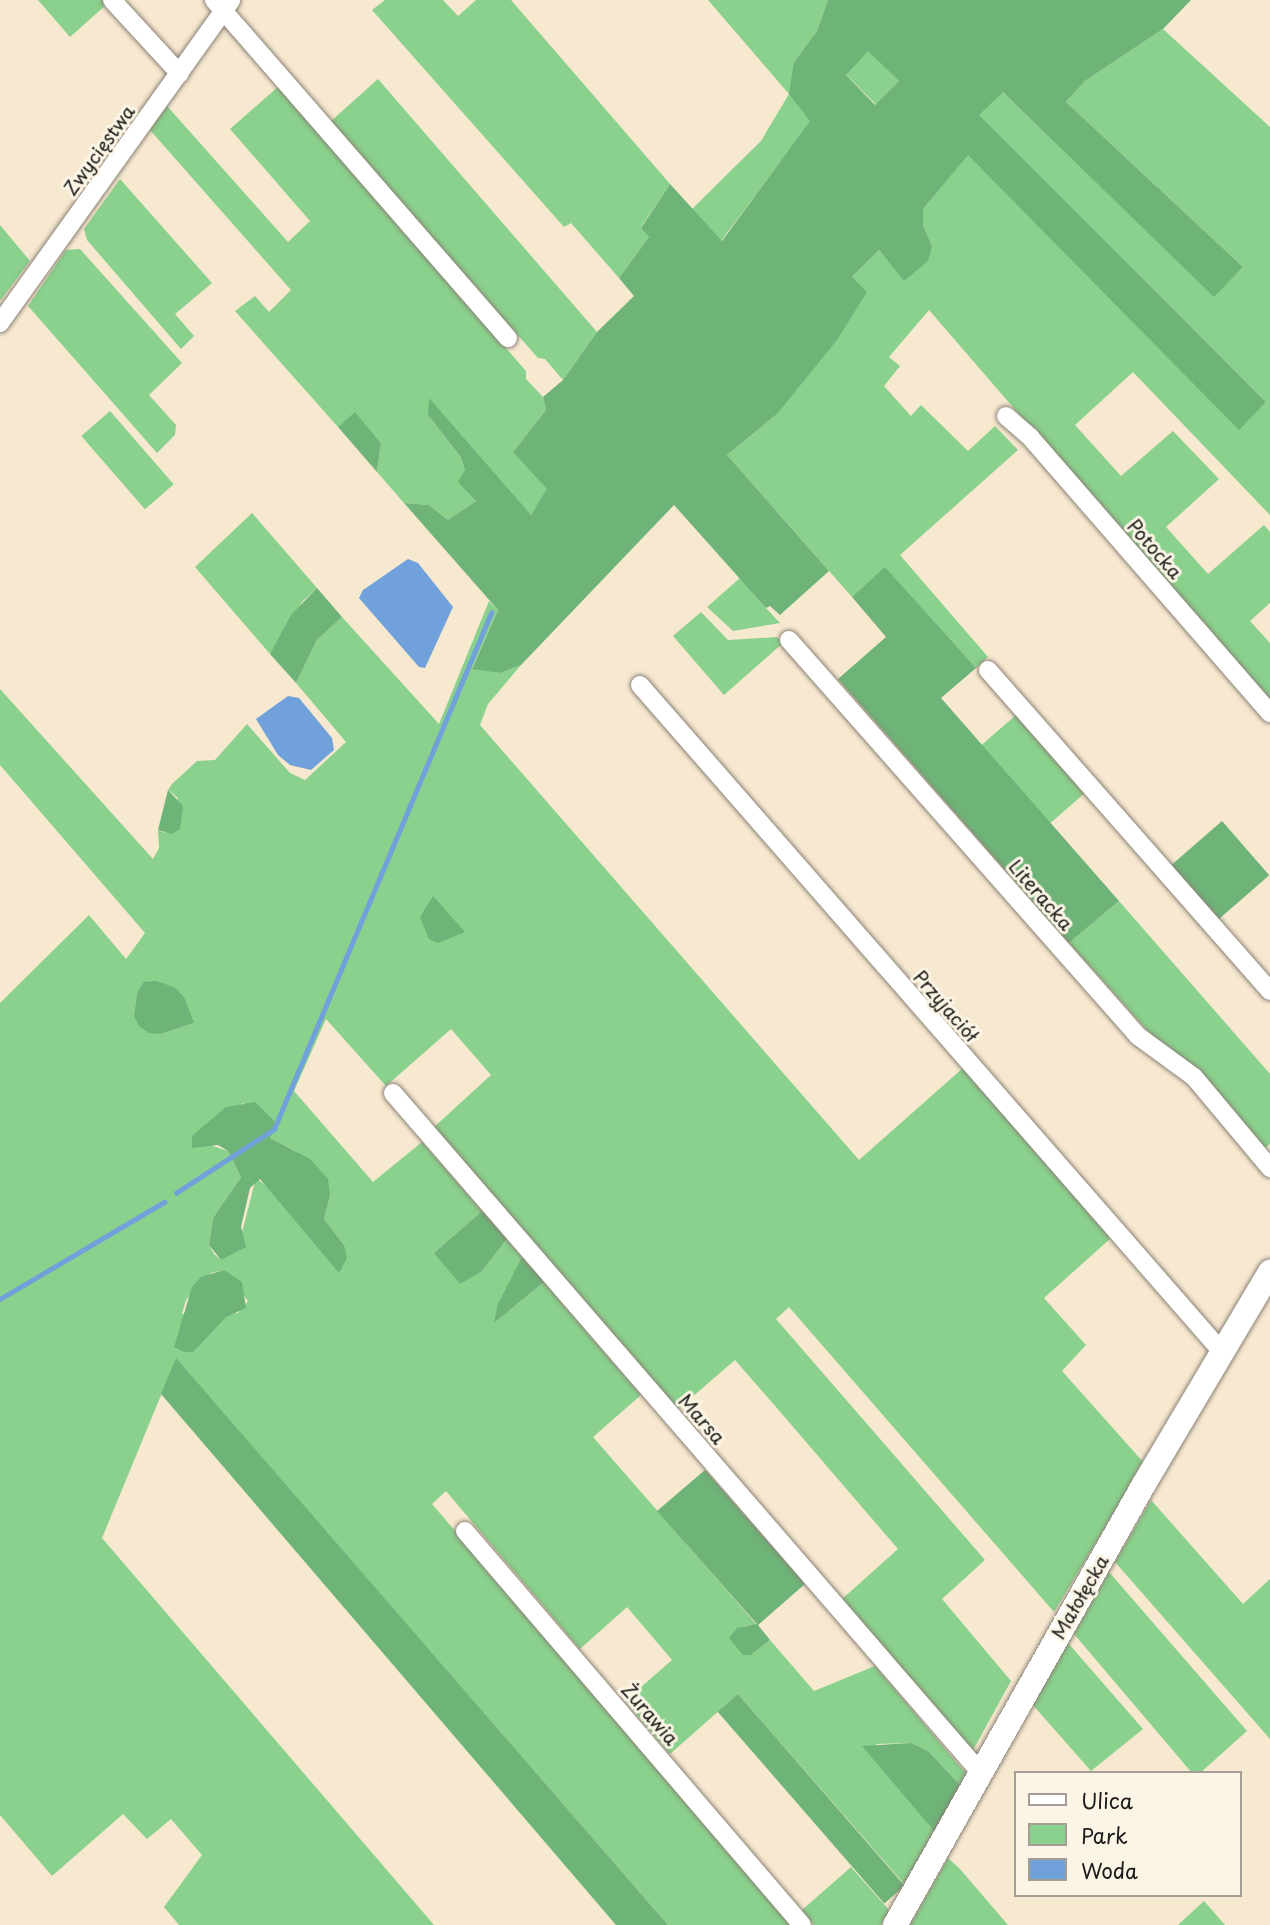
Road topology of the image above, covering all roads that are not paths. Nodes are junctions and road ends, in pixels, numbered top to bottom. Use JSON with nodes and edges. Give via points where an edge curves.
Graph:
{"nodes":[{"id":1,"x":113,"y":0,"type":"edge"},
{"id":2,"x":223,"y":4,"type":"edge"},
{"id":3,"x":180,"y":74,"type":"junction"},
{"id":4,"x":0,"y":323,"type":"edge"},
{"id":5,"x":508,"y":338,"type":"dead end"},
{"id":6,"x":1006,"y":416,"type":"dead end"},
{"id":7,"x":789,"y":640,"type":"dead end"},
{"id":8,"x":988,"y":670,"type":"dead end"},
{"id":9,"x":640,"y":685,"type":"dead end"},
{"id":10,"x":1270,"y":713,"type":"edge"},
{"id":11,"x":1270,"y":991,"type":"edge"},
{"id":12,"x":393,"y":1093,"type":"dead end"},
{"id":13,"x":1270,"y":1168,"type":"edge"},
{"id":14,"x":1270,"y":1272,"type":"edge"},
{"id":15,"x":1223,"y":1353,"type":"junction"},
{"id":16,"x":465,"y":1531,"type":"dead end"},
{"id":17,"x":980,"y":1772,"type":"junction"},
{"id":18,"x":802,"y":1925,"type":"edge"},
{"id":19,"x":895,"y":1925,"type":"edge"}],
"edges":[{"from":1,"to":3,"type":"street"},
{"from":2,"to":3,"type":"street","name":"Zwycięstwa"},
{"from":2,"to":5,"type":"street"},
{"from":3,"to":4,"type":"street","name":"Zwycięstwa"},
{"from":6,"to":10,"type":"street","name":"Potocka","via":[[1030,437]]},
{"from":7,"to":13,"type":"street","name":"Literacka","via":[[1138,1036],[1194,1077]]},
{"from":8,"to":11,"type":"street"},
{"from":9,"to":15,"type":"street","name":"Przyjaciół"},
{"from":12,"to":17,"type":"street","name":"Marsa"},
{"from":14,"to":15,"type":"street","name":"Małołęcka"},
{"from":15,"to":17,"type":"street","name":"Małołęcka"},
{"from":16,"to":18,"type":"street","name":"Żurawia"},
{"from":17,"to":19,"type":"street","name":"Małołęcka"}]}
